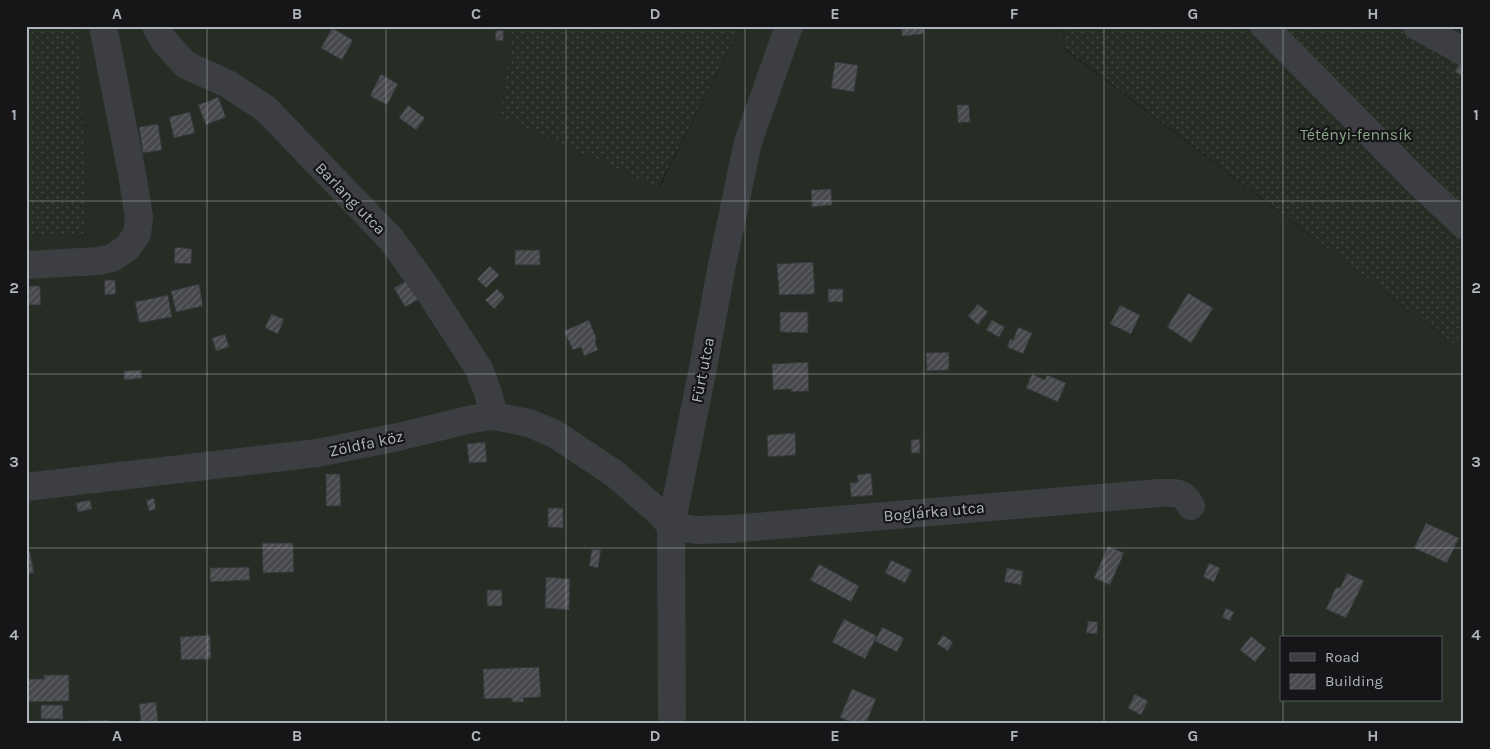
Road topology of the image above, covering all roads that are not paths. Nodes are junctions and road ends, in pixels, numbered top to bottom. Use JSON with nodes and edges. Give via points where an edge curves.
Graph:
{"nodes":[{"id":1,"x":103,"y":26,"type":"edge"},
{"id":2,"x":156,"y":26,"type":"edge"},
{"id":3,"x":790,"y":26,"type":"edge"},
{"id":4,"x":1264,"y":26,"type":"edge"},
{"id":5,"x":1417,"y":26,"type":"edge"},
{"id":6,"x":1464,"y":52,"type":"edge"},
{"id":7,"x":1464,"y":224,"type":"edge"},
{"id":8,"x":26,"y":265,"type":"edge"},
{"id":9,"x":494,"y":416,"type":"junction"},
{"id":10,"x":26,"y":487,"type":"edge"},
{"id":11,"x":1191,"y":506,"type":"dead end"},
{"id":12,"x":671,"y":526,"type":"junction"},
{"id":13,"x":672,"y":723,"type":"edge"}],
"edges":[{"from":1,"to":8,"type":"street","via":[[135,191],[139,217],[137,234],[127,248],[112,258]]},
{"from":2,"to":9,"type":"street","name":"Barlang utca","via":[[164,41],[186,65],[228,84],[266,109],[391,239],[479,369]]},
{"from":3,"to":12,"type":"street","name":"Fürt utca","via":[[748,142]]},
{"from":4,"to":7,"type":"street","via":[[1417,181]]},
{"from":5,"to":6,"type":"street"},
{"from":9,"to":10,"type":"street","name":"Zöldfa köz","via":[[317,453]]},
{"from":9,"to":12,"type":"street","name":"Zöldfa köz","via":[[530,423],[555,434],[615,474]]},
{"from":11,"to":12,"type":"street","name":"Boglárka utca","via":[[1181,494],[1158,493],[731,529],[697,530]]},
{"from":12,"to":13,"type":"street","name":"Fürt utca"}]}
